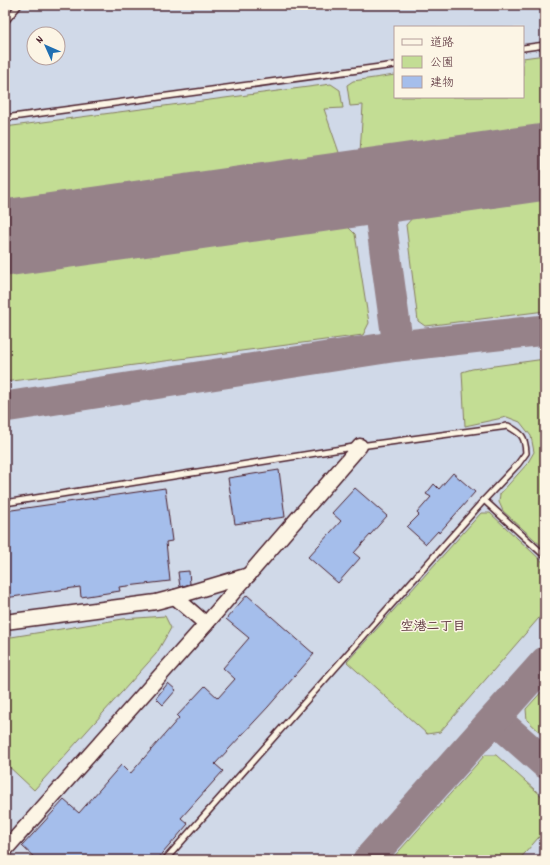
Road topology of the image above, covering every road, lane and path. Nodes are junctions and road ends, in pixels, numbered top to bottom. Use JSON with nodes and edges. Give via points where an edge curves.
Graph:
{"nodes":[{"id":1,"x":19,"y":5,"type":"edge"},
{"id":2,"x":5,"y":22,"type":"edge"},
{"id":3,"x":545,"y":45,"type":"edge"},
{"id":4,"x":524,"y":48,"type":"edge"},
{"id":5,"x":394,"y":65,"type":"edge"},
{"id":6,"x":5,"y":118,"type":"edge"},
{"id":7,"x":360,"y":446,"type":"junction"},
{"id":8,"x":484,"y":500,"type":"junction"},
{"id":9,"x":5,"y":503,"type":"edge"},
{"id":10,"x":545,"y":556,"type":"edge"},
{"id":11,"x":249,"y":575,"type":"junction"},
{"id":12,"x":175,"y":598,"type":"junction"},
{"id":13,"x":5,"y":622,"type":"edge"},
{"id":14,"x":206,"y":624,"type":"junction"},
{"id":15,"x":5,"y":850,"type":"edge"},
{"id":16,"x":165,"y":860,"type":"edge"}],
"edges":[{"from":1,"to":2,"type":"lane"},
{"from":3,"to":4,"type":"lane"},
{"from":5,"to":6,"type":"lane"},
{"from":7,"to":8,"type":"lane","via":[[508,426],[520,433],[526,441],[526,453]]},
{"from":7,"to":9,"type":"lane"},
{"from":7,"to":11,"type":"street"},
{"from":8,"to":10,"type":"lane"},
{"from":8,"to":16,"type":"lane"},
{"from":11,"to":12,"type":"street"},
{"from":11,"to":14,"type":"street"},
{"from":12,"to":13,"type":"street"},
{"from":12,"to":14,"type":"street"},
{"from":14,"to":15,"type":"street"}]}
